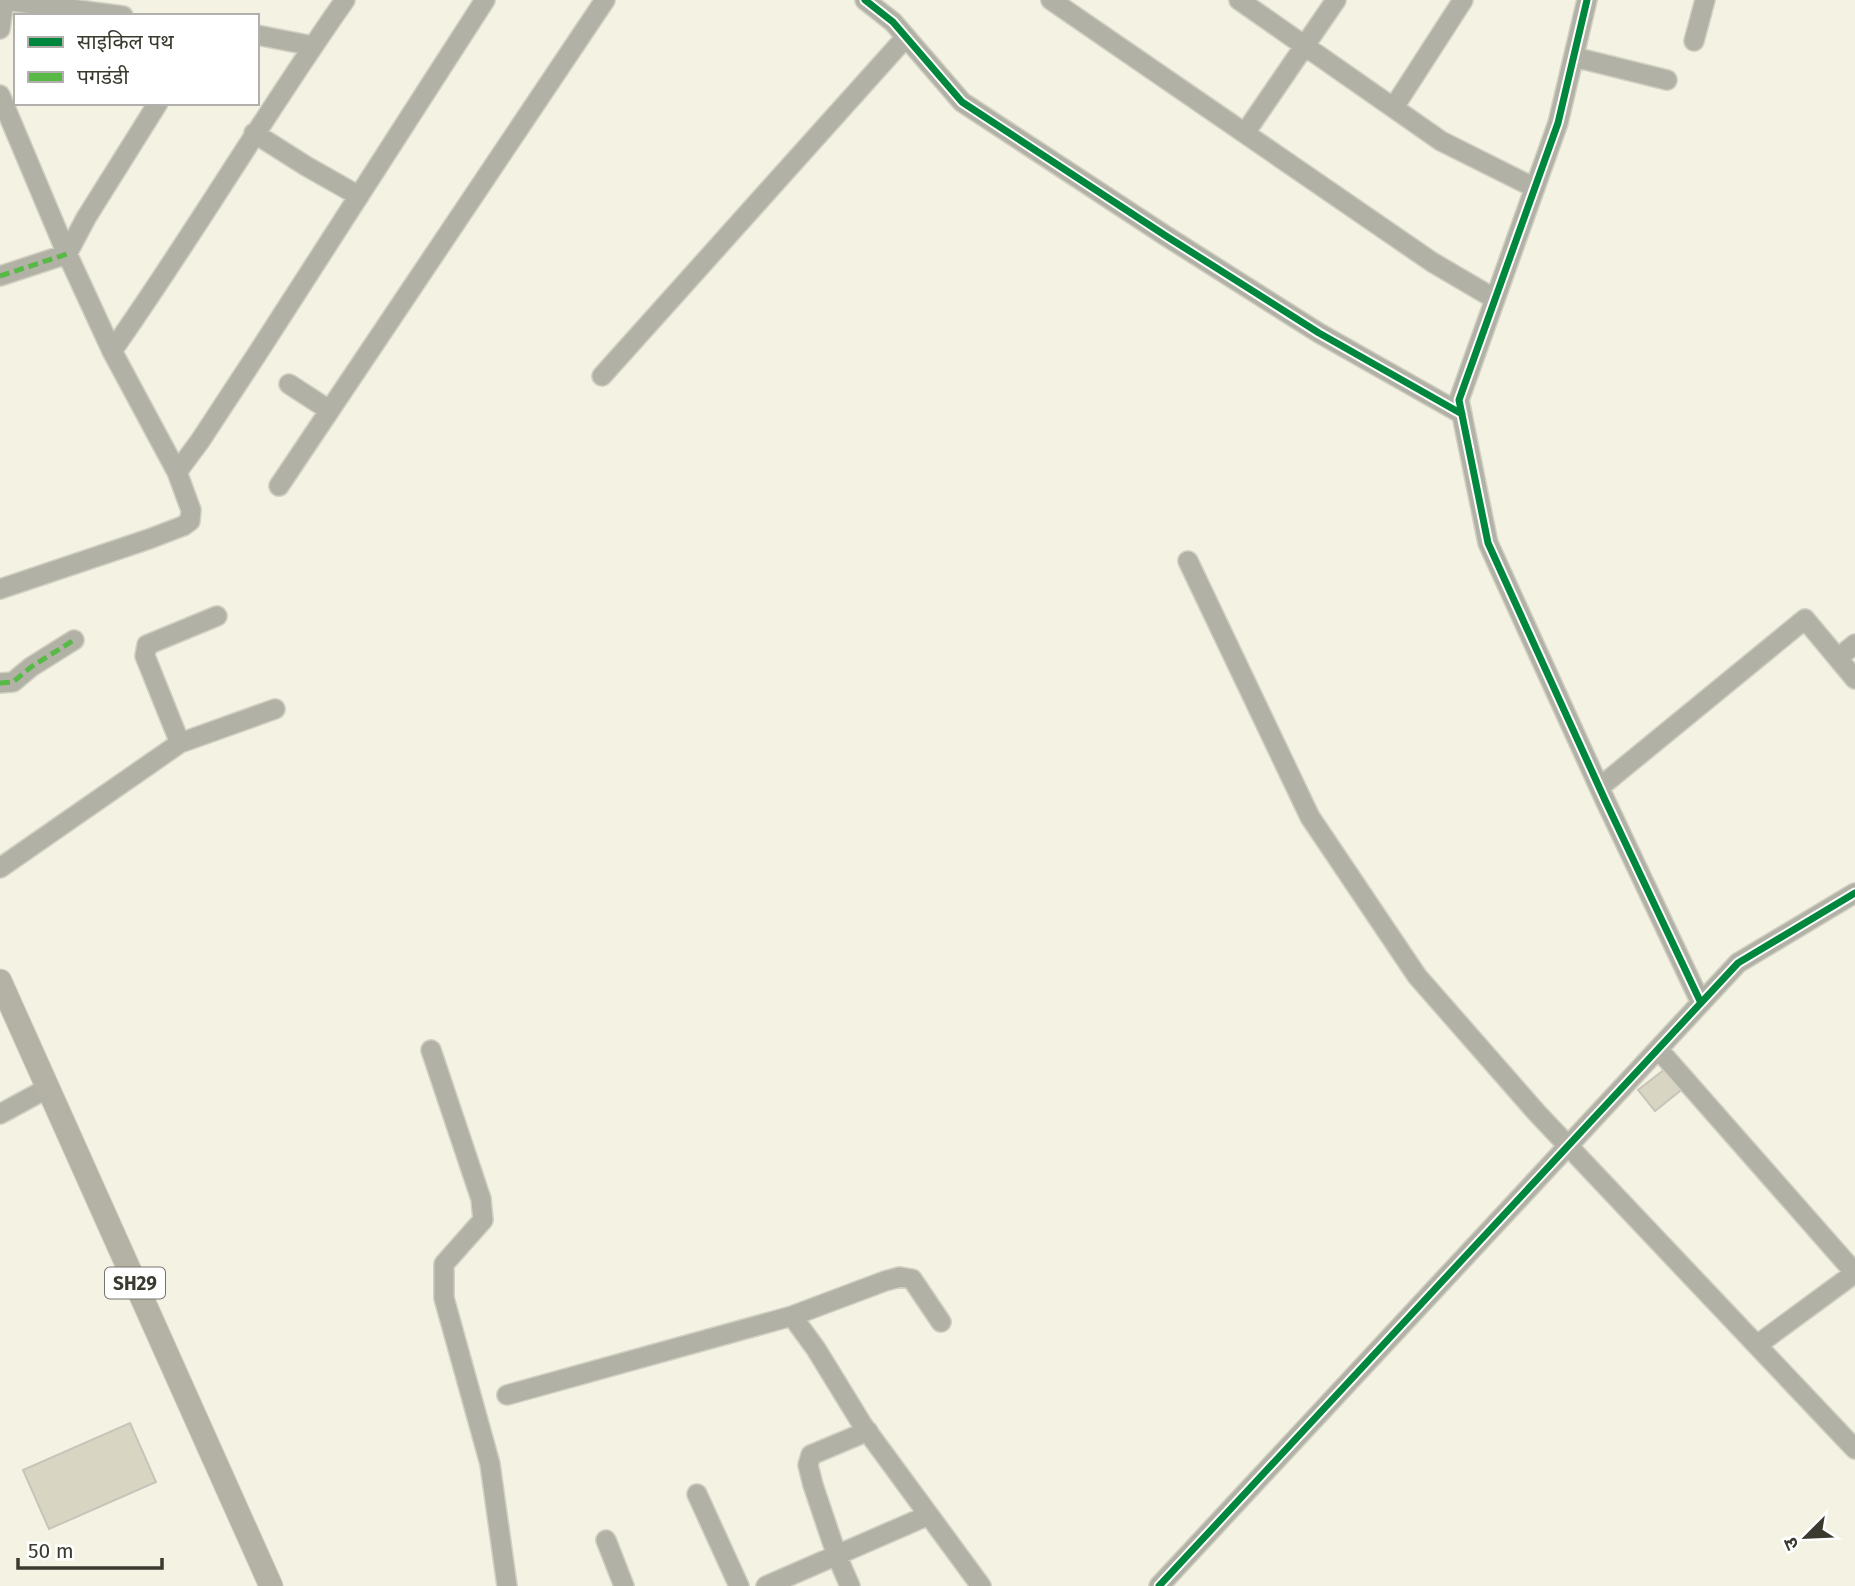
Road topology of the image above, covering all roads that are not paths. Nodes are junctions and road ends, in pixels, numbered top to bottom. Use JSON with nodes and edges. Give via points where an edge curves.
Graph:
{"nodes":[{"id":1,"x":345,"y":0,"type":"edge"},
{"id":2,"x":485,"y":0,"type":"edge"},
{"id":3,"x":605,"y":0,"type":"edge"},
{"id":4,"x":864,"y":0,"type":"edge"},
{"id":5,"x":1239,"y":0,"type":"edge"},
{"id":6,"x":1336,"y":0,"type":"edge"},
{"id":7,"x":1463,"y":0,"type":"edge"},
{"id":8,"x":1587,"y":0,"type":"edge"},
{"id":9,"x":1705,"y":0,"type":"edge"},
{"id":10,"x":1061,"y":3,"type":"edge"},
{"id":11,"x":108,"y":14,"type":"edge"},
{"id":12,"x":0,"y":29,"type":"edge"},
{"id":13,"x":259,"y":35,"type":"edge"},
{"id":14,"x":906,"y":37,"type":"junction"},
{"id":15,"x":1694,"y":41,"type":"dead end"},
{"id":16,"x":313,"y":46,"type":"junction"},
{"id":17,"x":1305,"y":46,"type":"junction"},
{"id":18,"x":1574,"y":57,"type":"junction"},
{"id":19,"x":1667,"y":80,"type":"dead end"},
{"id":20,"x":0,"y":95,"type":"edge"},
{"id":21,"x":157,"y":105,"type":"edge"},
{"id":22,"x":1394,"y":107,"type":"junction"},
{"id":23,"x":254,"y":133,"type":"junction"},
{"id":24,"x":1245,"y":133,"type":"junction"},
{"id":25,"x":1535,"y":188,"type":"junction"},
{"id":26,"x":359,"y":197,"type":"junction"},
{"id":27,"x":67,"y":254,"type":"junction"},
{"id":28,"x":0,"y":276,"type":"edge"},
{"id":29,"x":1495,"y":299,"type":"junction"},
{"id":30,"x":112,"y":351,"type":"junction"},
{"id":31,"x":602,"y":376,"type":"dead end"},
{"id":32,"x":289,"y":384,"type":"dead end"},
{"id":33,"x":329,"y":410,"type":"junction"},
{"id":34,"x":1462,"y":414,"type":"junction"},
{"id":35,"x":177,"y":472,"type":"junction"},
{"id":36,"x":279,"y":485,"type":"dead end"},
{"id":37,"x":1188,"y":561,"type":"dead end"},
{"id":38,"x":0,"y":589,"type":"edge"},
{"id":39,"x":217,"y":616,"type":"dead end"},
{"id":40,"x":74,"y":640,"type":"dead end"},
{"id":41,"x":1855,"y":644,"type":"edge"},
{"id":42,"x":1838,"y":658,"type":"junction"},
{"id":43,"x":1855,"y":679,"type":"edge"},
{"id":44,"x":0,"y":683,"type":"edge"},
{"id":45,"x":275,"y":709,"type":"dead end"},
{"id":46,"x":180,"y":743,"type":"junction"},
{"id":47,"x":1600,"y":787,"type":"junction"},
{"id":48,"x":0,"y":868,"type":"edge"},
{"id":49,"x":1855,"y":893,"type":"edge"},
{"id":50,"x":0,"y":981,"type":"edge"},
{"id":51,"x":1701,"y":1003,"type":"junction"},
{"id":52,"x":1658,"y":1049,"type":"junction"},
{"id":53,"x":431,"y":1051,"type":"dead end"},
{"id":54,"x":48,"y":1088,"type":"junction"},
{"id":55,"x":0,"y":1114,"type":"edge"},
{"id":56,"x":1569,"y":1145,"type":"junction"},
{"id":57,"x":1855,"y":1273,"type":"edge"},
{"id":58,"x":792,"y":1316,"type":"junction"},
{"id":59,"x":941,"y":1322,"type":"dead end"},
{"id":60,"x":1757,"y":1345,"type":"junction"},
{"id":61,"x":507,"y":1395,"type":"dead end"},
{"id":62,"x":868,"y":1431,"type":"junction"},
{"id":63,"x":1855,"y":1448,"type":"edge"},
{"id":64,"x":697,"y":1494,"type":"dead end"},
{"id":65,"x":929,"y":1515,"type":"junction"},
{"id":66,"x":606,"y":1540,"type":"dead end"},
{"id":67,"x":837,"y":1556,"type":"junction"},
{"id":68,"x":271,"y":1586,"type":"edge"},
{"id":69,"x":507,"y":1586,"type":"edge"},
{"id":70,"x":624,"y":1586,"type":"edge"},
{"id":71,"x":739,"y":1586,"type":"edge"},
{"id":72,"x":766,"y":1586,"type":"edge"},
{"id":73,"x":850,"y":1586,"type":"edge"},
{"id":74,"x":981,"y":1586,"type":"edge"},
{"id":75,"x":1159,"y":1586,"type":"edge"}],
"edges":[{"from":1,"to":16,"type":"street"},
{"from":2,"to":26,"type":"street"},
{"from":3,"to":33,"type":"street"},
{"from":4,"to":14,"type":"street"},
{"from":5,"to":17,"type":"street"},
{"from":6,"to":17,"type":"street"},
{"from":7,"to":22,"type":"street"},
{"from":8,"to":18,"type":"street"},
{"from":9,"to":15,"type":"street"},
{"from":10,"to":24,"type":"street"},
{"from":11,"to":12,"type":"street","via":[[4,0]]},
{"from":13,"to":16,"type":"street"},
{"from":14,"to":31,"type":"street"},
{"from":14,"to":34,"type":"street","via":[[962,102],[1319,332]]},
{"from":16,"to":23,"type":"street"},
{"from":17,"to":22,"type":"street"},
{"from":17,"to":24,"type":"street"},
{"from":18,"to":19,"type":"street"},
{"from":18,"to":25,"type":"street"},
{"from":20,"to":27,"type":"street"},
{"from":21,"to":27,"type":"street"},
{"from":22,"to":25,"type":"street","via":[[1441,141]]},
{"from":23,"to":26,"type":"street"},
{"from":23,"to":30,"type":"street"},
{"from":24,"to":29,"type":"street","via":[[1432,262]]},
{"from":25,"to":29,"type":"street"},
{"from":26,"to":35,"type":"street"},
{"from":27,"to":28,"type":"street"},
{"from":27,"to":30,"type":"street"},
{"from":29,"to":34,"type":"street","via":[[1459,400]]},
{"from":30,"to":35,"type":"street"},
{"from":32,"to":33,"type":"street"},
{"from":33,"to":36,"type":"street"},
{"from":34,"to":47,"type":"street","via":[[1488,543]]},
{"from":35,"to":38,"type":"street","via":[[191,510],[190,521],[183,526]]},
{"from":37,"to":56,"type":"street","via":[[1310,817],[1417,976]]},
{"from":39,"to":46,"type":"street","via":[[147,645],[145,656]]},
{"from":40,"to":44,"type":"street","via":[[13,682]]},
{"from":41,"to":42,"type":"street"},
{"from":42,"to":43,"type":"street"},
{"from":42,"to":47,"type":"street","via":[[1805,619]]},
{"from":45,"to":46,"type":"street"},
{"from":46,"to":48,"type":"street"},
{"from":47,"to":51,"type":"street"},
{"from":49,"to":51,"type":"street","via":[[1738,963]]},
{"from":50,"to":54,"type":"main road","number":"SH29"},
{"from":51,"to":52,"type":"street"},
{"from":52,"to":56,"type":"street"},
{"from":52,"to":57,"type":"street"},
{"from":53,"to":69,"type":"street","via":[[481,1199],[483,1220],[444,1264],[444,1298],[490,1464]]},
{"from":54,"to":55,"type":"street"},
{"from":54,"to":68,"type":"main road","number":"SH29"},
{"from":56,"to":60,"type":"street"},
{"from":56,"to":75,"type":"street"},
{"from":57,"to":60,"type":"street"},
{"from":58,"to":59,"type":"street","via":[[900,1277],[912,1279]]},
{"from":58,"to":61,"type":"street"},
{"from":58,"to":62,"type":"street"},
{"from":60,"to":63,"type":"street"},
{"from":62,"to":65,"type":"street"},
{"from":62,"to":67,"type":"street","via":[[811,1455],[808,1465]]},
{"from":64,"to":71,"type":"street"},
{"from":65,"to":67,"type":"street"},
{"from":65,"to":74,"type":"street"},
{"from":66,"to":70,"type":"street"},
{"from":67,"to":72,"type":"street"},
{"from":67,"to":73,"type":"street"}]}
